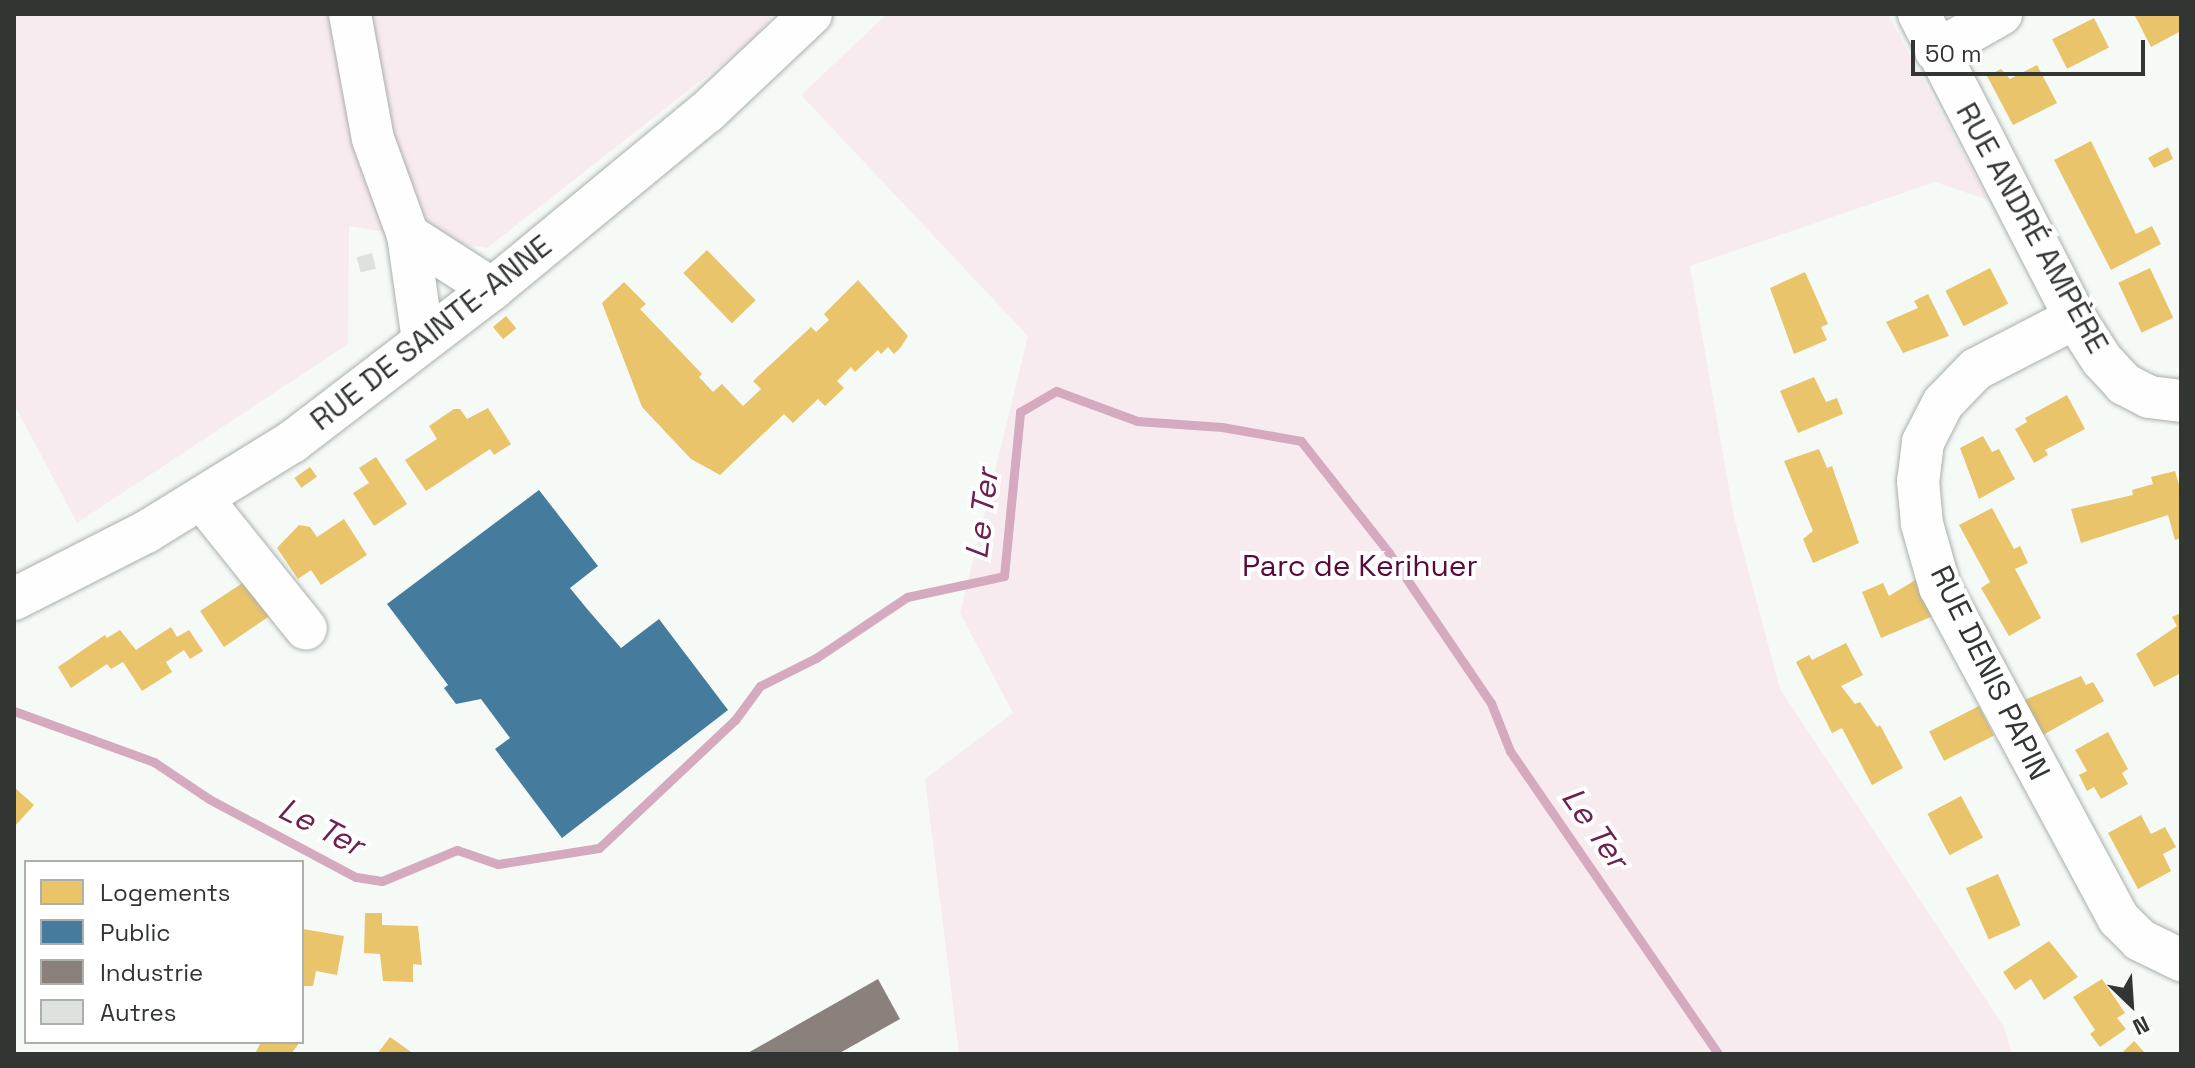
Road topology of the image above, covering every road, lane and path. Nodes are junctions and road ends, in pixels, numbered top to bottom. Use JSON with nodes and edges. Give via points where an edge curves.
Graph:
{"nodes":[{"id":1,"x":350,"y":14,"type":"edge"},
{"id":2,"x":811,"y":14,"type":"edge"},
{"id":3,"x":2001,"y":14,"type":"edge"},
{"id":4,"x":1927,"y":32,"type":"edge"},
{"id":5,"x":408,"y":235,"type":"junction"},
{"id":6,"x":492,"y":289,"type":"junction"},
{"id":7,"x":2075,"y":318,"type":"junction"},
{"id":8,"x":423,"y":341,"type":"junction"},
{"id":9,"x":2181,"y":401,"type":"edge"},
{"id":10,"x":202,"y":499,"type":"junction"},
{"id":11,"x":14,"y":599,"type":"edge"},
{"id":12,"x":306,"y":629,"type":"dead end"},
{"id":13,"x":2181,"y":960,"type":"edge"}],
"edges":[{"from":1,"to":5,"type":"street","via":[[373,139]]},
{"from":2,"to":6,"type":"street","name":"RUE DE SAINTE-ANNE","via":[[707,112]]},
{"from":3,"to":4,"type":"street"},
{"from":4,"to":7,"type":"street","name":"RUE ANDRÉ AMPÈRE"},
{"from":5,"to":6,"type":"street"},
{"from":5,"to":8,"type":"street"},
{"from":6,"to":8,"type":"street","name":"RUE DE SAINTE-ANNE"},
{"from":7,"to":9,"type":"street","name":"RUE ANDRÉ AMPÈRE","via":[[2124,384],[2149,397]]},
{"from":7,"to":13,"type":"street","name":"RUE DENIS PAPIN","via":[[1976,369],[1943,403],[1923,442],[1918,481],[1922,524],[1940,587],[2119,919],[2140,940]]},
{"from":8,"to":10,"type":"street","name":"RUE DE SAINTE-ANNE","via":[[292,442]]},
{"from":10,"to":11,"type":"street","name":"RUE DE SAINTE-ANNE"},
{"from":10,"to":12,"type":"street"}]}
